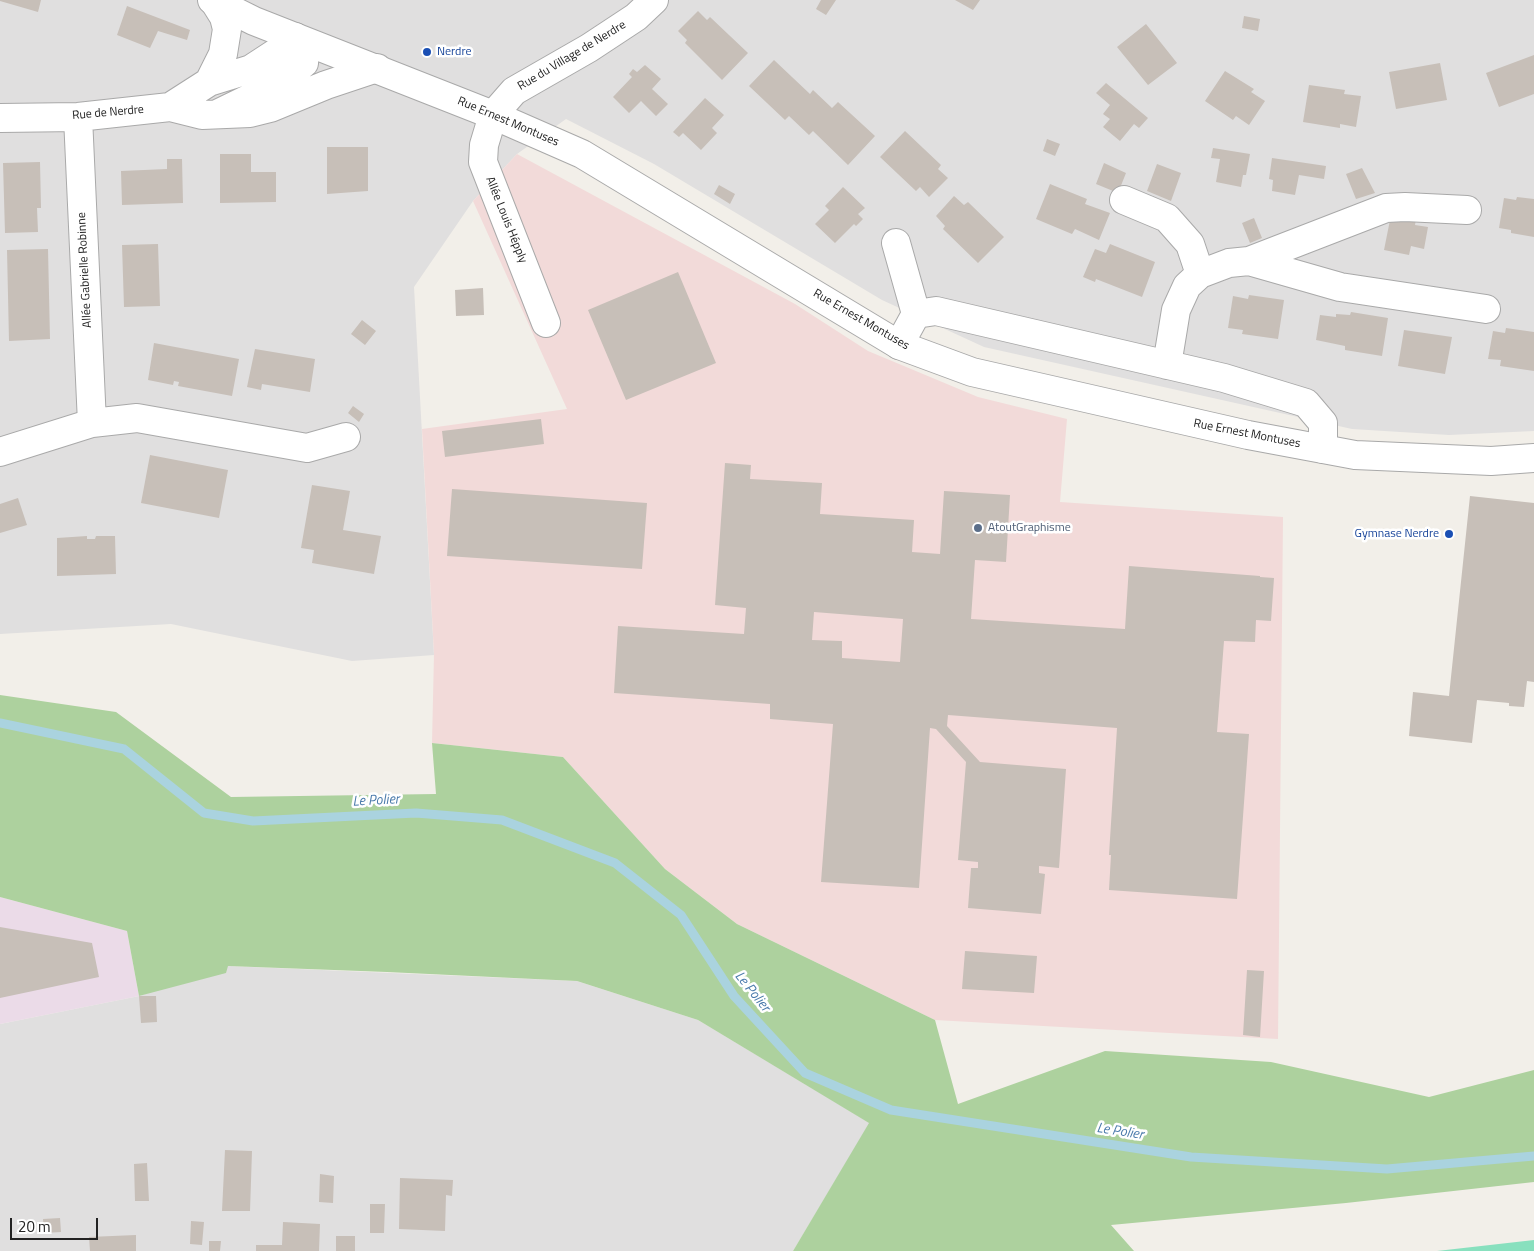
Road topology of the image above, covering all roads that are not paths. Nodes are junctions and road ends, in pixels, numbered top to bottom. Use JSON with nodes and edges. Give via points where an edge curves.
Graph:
{"nodes":[{"id":1,"x":213,"y":0,"type":"edge"},
{"id":2,"x":654,"y":0,"type":"edge"},
{"id":3,"x":295,"y":37,"type":"junction"},
{"id":4,"x":377,"y":68,"type":"junction"},
{"id":5,"x":209,"y":82,"type":"junction"},
{"id":6,"x":170,"y":107,"type":"junction"},
{"id":7,"x":217,"y":114,"type":"junction"},
{"id":8,"x":493,"y":115,"type":"junction"},
{"id":9,"x":78,"y":117,"type":"junction"},
{"id":10,"x":0,"y":118,"type":"edge"},
{"id":11,"x":1124,"y":200,"type":"dead end"},
{"id":12,"x":1467,"y":210,"type":"dead end"},
{"id":13,"x":896,"y":243,"type":"dead end"},
{"id":14,"x":1249,"y":261,"type":"junction"},
{"id":15,"x":1200,"y":274,"type":"junction"},
{"id":16,"x":1486,"y":310,"type":"dead end"},
{"id":17,"x":916,"y":314,"type":"junction"},
{"id":18,"x":546,"y":323,"type":"dead end"},
{"id":19,"x":900,"y":345,"type":"junction"},
{"id":20,"x":1167,"y":365,"type":"junction"},
{"id":21,"x":92,"y":422,"type":"junction"},
{"id":22,"x":346,"y":437,"type":"dead end"},
{"id":23,"x":1323,"y":449,"type":"junction"},
{"id":24,"x":0,"y":452,"type":"edge"},
{"id":25,"x":1534,"y":458,"type":"edge"}],
"edges":[{"from":1,"to":3,"type":"street","name":"Rue Ernest Montuses"},
{"from":1,"to":5,"type":"street","via":[[224,17],[227,29],[223,54]]},
{"from":2,"to":8,"type":"street","name":"Rue du Village de Nerdre","via":[[636,17],[589,48],[514,91]]},
{"from":3,"to":4,"type":"street","name":"Rue Ernest Montuses"},
{"from":3,"to":5,"type":"street","name":"Rue de Nerdre","via":[[251,69]]},
{"from":3,"to":7,"type":"street","via":[[305,51],[304,62],[281,83]]},
{"from":4,"to":7,"type":"street","via":[[270,108],[250,113]]},
{"from":4,"to":8,"type":"street","name":"Rue Ernest Montuses"},
{"from":5,"to":6,"type":"street","name":"Rue de Nerdre"},
{"from":6,"to":7,"type":"street"},
{"from":6,"to":9,"type":"street","name":"Rue de Nerdre"},
{"from":8,"to":18,"type":"street","name":"Allée Louis Hépply","via":[[484,145],[483,162]]},
{"from":8,"to":19,"type":"street","name":"Rue Ernest Montuses","via":[[582,154]]},
{"from":9,"to":10,"type":"street","name":"Rue de Nerdre"},
{"from":9,"to":21,"type":"street","name":"Allée Gabrielle Robinne"},
{"from":11,"to":15,"type":"street","via":[[1167,218],[1190,244]]},
{"from":12,"to":14,"type":"street","via":[[1386,208]]},
{"from":13,"to":17,"type":"street"},
{"from":14,"to":15,"type":"street","via":[[1230,263]]},
{"from":14,"to":16,"type":"street","via":[[1340,286]]},
{"from":15,"to":20,"type":"street","via":[[1187,286],[1176,310]]},
{"from":17,"to":19,"type":"street"},
{"from":17,"to":20,"type":"street","via":[[936,311]]},
{"from":19,"to":23,"type":"street","name":"Rue Ernest Montuses","via":[[972,372],[1109,405]]},
{"from":20,"to":23,"type":"street","via":[[1306,403],[1323,424]]},
{"from":21,"to":22,"type":"street","via":[[137,418],[307,448]]},
{"from":21,"to":24,"type":"street"},
{"from":23,"to":25,"type":"street","name":"Rue Ernest Montuses","via":[[1355,455],[1491,462]]}]}
